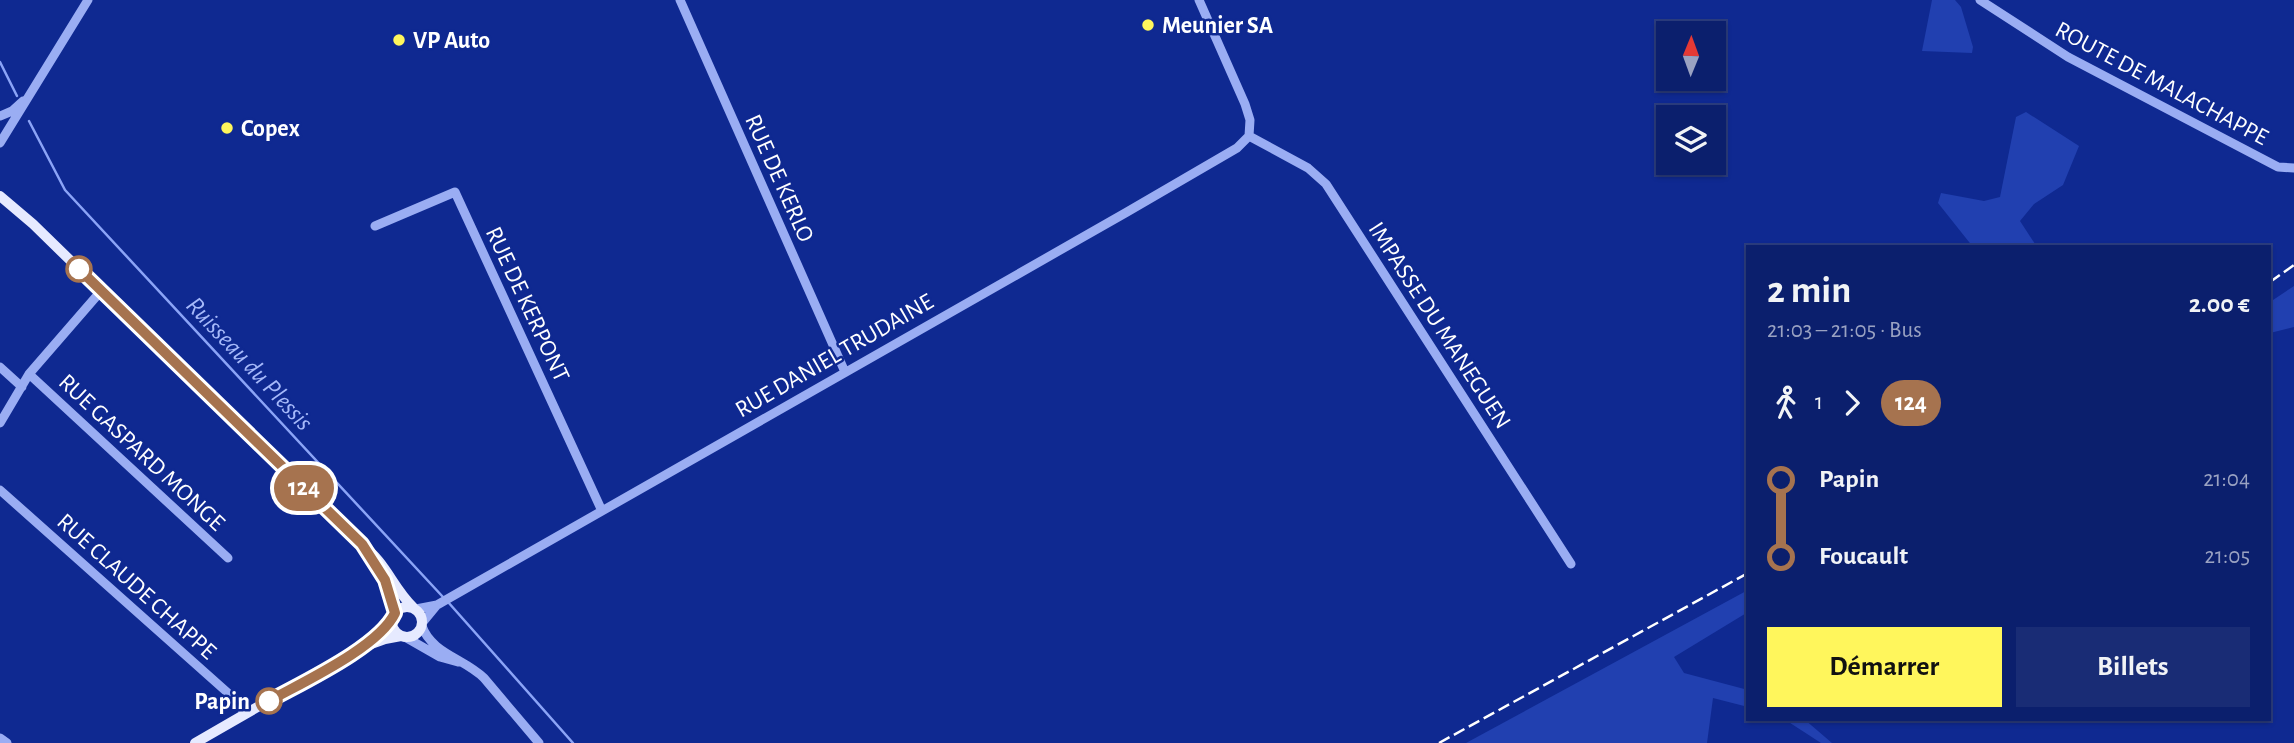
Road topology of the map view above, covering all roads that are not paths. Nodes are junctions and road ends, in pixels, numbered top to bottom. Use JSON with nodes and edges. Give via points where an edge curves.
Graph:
{"nodes":[{"id":1,"x":88,"y":0,"type":"edge"},
{"id":2,"x":680,"y":0,"type":"edge"},
{"id":3,"x":1199,"y":0,"type":"edge"},
{"id":4,"x":1980,"y":0,"type":"edge"},
{"id":5,"x":15,"y":114,"type":"junction"},
{"id":6,"x":0,"y":116,"type":"edge"},
{"id":7,"x":1249,"y":136,"type":"junction"},
{"id":8,"x":0,"y":143,"type":"edge"},
{"id":9,"x":2294,"y":168,"type":"edge"},
{"id":10,"x":0,"y":187,"type":"edge"},
{"id":11,"x":0,"y":196,"type":"edge"},
{"id":12,"x":33,"y":224,"type":"junction"},
{"id":13,"x":375,"y":226,"type":"dead end"},
{"id":14,"x":101,"y":291,"type":"junction"},
{"id":15,"x":0,"y":367,"type":"edge"},
{"id":16,"x":845,"y":372,"type":"junction"},
{"id":17,"x":29,"y":374,"type":"junction"},
{"id":18,"x":22,"y":387,"type":"junction"},
{"id":19,"x":0,"y":423,"type":"edge"},
{"id":20,"x":0,"y":490,"type":"edge"},
{"id":21,"x":602,"y":511,"type":"junction"},
{"id":22,"x":362,"y":544,"type":"junction"},
{"id":23,"x":228,"y":558,"type":"dead end"},
{"id":24,"x":1571,"y":564,"type":"dead end"},
{"id":25,"x":437,"y":605,"type":"junction"},
{"id":26,"x":414,"y":608,"type":"junction"},
{"id":27,"x":394,"y":615,"type":"junction"},
{"id":28,"x":422,"y":624,"type":"junction"},
{"id":29,"x":403,"y":636,"type":"junction"},
{"id":30,"x":360,"y":648,"type":"junction"},
{"id":31,"x":466,"y":664,"type":"junction"},
{"id":32,"x":246,"y":715,"type":"junction"},
{"id":33,"x":0,"y":738,"type":"edge"},
{"id":34,"x":7,"y":743,"type":"edge"},
{"id":35,"x":195,"y":743,"type":"edge"},
{"id":36,"x":539,"y":743,"type":"edge"}],
"edges":[{"from":1,"to":5,"type":"street"},
{"from":2,"to":16,"type":"street","name":"RUE DE KERLO"},
{"from":3,"to":7,"type":"street","via":[[1245,104]]},
{"from":4,"to":9,"type":"street","name":"ROUTE DE MALACHAPPE","via":[[2068,57],[2278,167]]},
{"from":5,"to":6,"type":"street"},
{"from":5,"to":8,"type":"street"},
{"from":7,"to":16,"type":"street","name":"RUE DANIEL TRUDAINE","via":[[1226,155]]},
{"from":7,"to":24,"type":"street","name":"IMPASSE DU MANEGUEN","via":[[1308,168],[1326,184]]},
{"from":10,"to":12,"type":"main road"},
{"from":11,"to":12,"type":"main road"},
{"from":12,"to":14,"type":"main road"},
{"from":13,"to":21,"type":"street","name":"RUE DE KERPONT","via":[[455,192]]},
{"from":14,"to":17,"type":"street"},
{"from":14,"to":22,"type":"main road"},
{"from":15,"to":18,"type":"street","name":"RUE GASPARD MONGE"},
{"from":16,"to":21,"type":"street","name":"RUE DANIEL TRUDAINE"},
{"from":17,"to":18,"type":"street"},
{"from":17,"to":23,"type":"street","name":"RUE GASPARD MONGE"},
{"from":18,"to":19,"type":"street"},
{"from":20,"to":32,"type":"street","name":"RUE CLAUDE CHAPPE","via":[[237,701]]},
{"from":21,"to":25,"type":"street","name":"RUE DANIEL TRUDAINE"},
{"from":22,"to":26,"type":"main road","via":[[381,561]]},
{"from":22,"to":27,"type":"main road","via":[[385,580]]},
{"from":25,"to":26,"type":"street","name":"RUE DANIEL TRUDAINE"},
{"from":25,"to":28,"type":"street","name":"RUE DANIEL TRUDAINE"},
{"from":26,"to":27,"type":"main road","via":[[403,607]]},
{"from":26,"to":28,"type":"main road","via":[[420,612]]},
{"from":27,"to":29,"type":"main road","via":[[395,630]]},
{"from":27,"to":30,"type":"main road"},
{"from":28,"to":29,"type":"main road","via":[[414,636]]},
{"from":28,"to":31,"type":"street","via":[[434,645]]},
{"from":29,"to":30,"type":"main road"},
{"from":29,"to":31,"type":"street","via":[[440,657]]},
{"from":30,"to":32,"type":"main road"},
{"from":31,"to":36,"type":"street","via":[[484,678]]},
{"from":32,"to":35,"type":"main road"},
{"from":33,"to":34,"type":"street"}]}
